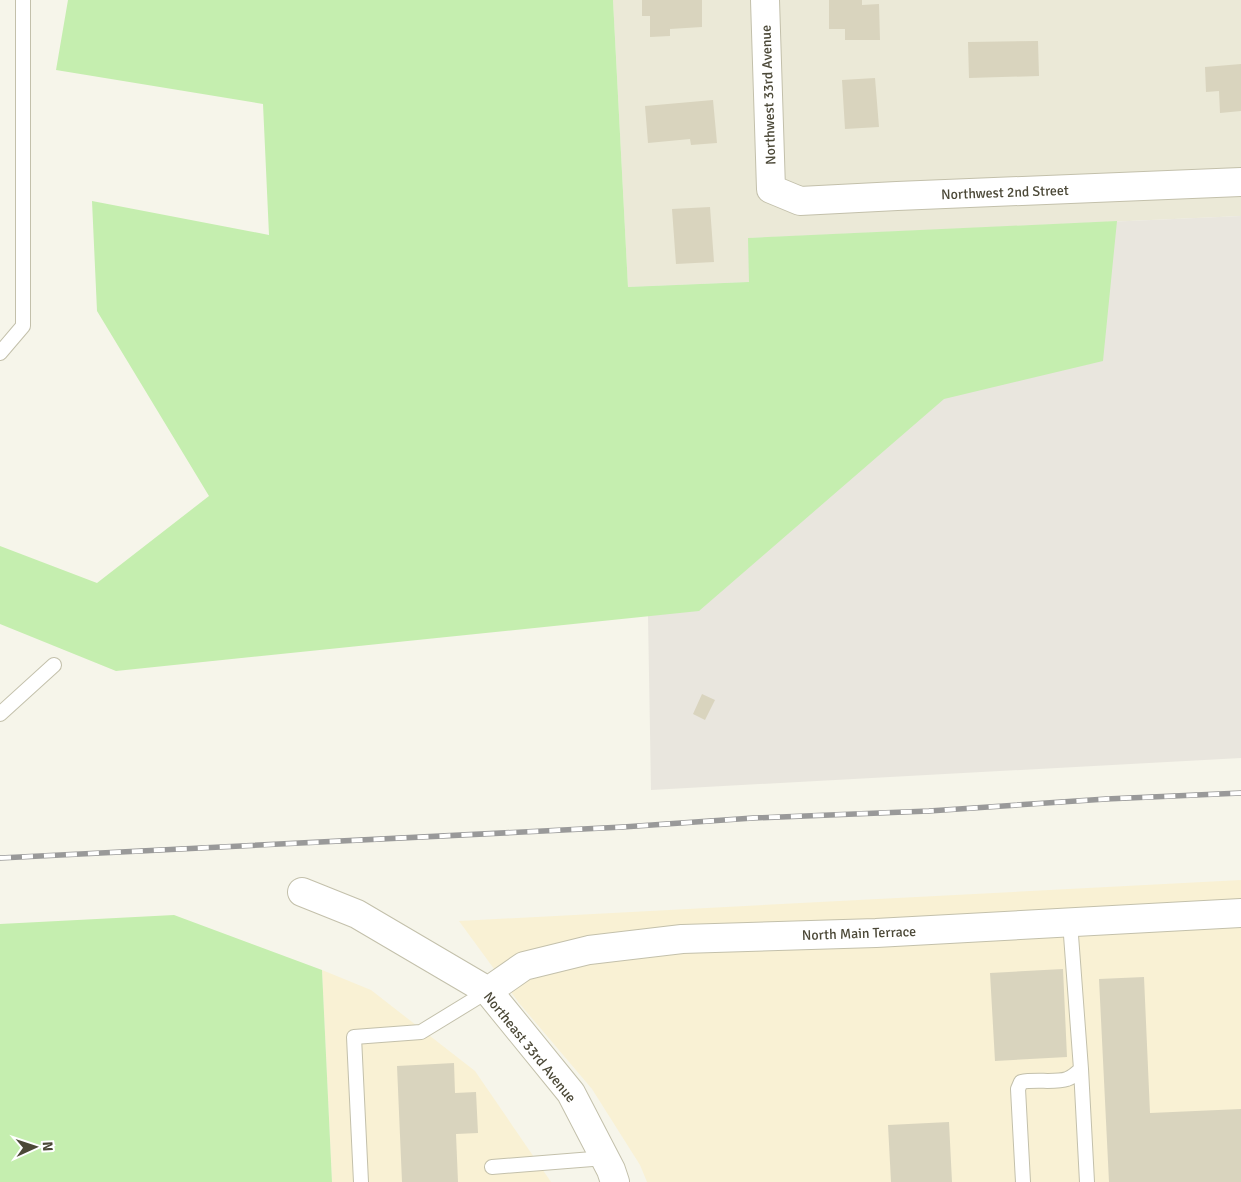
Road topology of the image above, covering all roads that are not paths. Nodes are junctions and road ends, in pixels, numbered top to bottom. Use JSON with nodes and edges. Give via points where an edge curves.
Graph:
{"nodes":[{"id":1,"x":23,"y":0,"type":"edge"},
{"id":2,"x":765,"y":0,"type":"edge"},
{"id":3,"x":1241,"y":182,"type":"edge"},
{"id":4,"x":771,"y":189,"type":"joint"},
{"id":5,"x":0,"y":353,"type":"edge"},
{"id":6,"x":54,"y":665,"type":"dead end"},
{"id":7,"x":0,"y":714,"type":"edge"},
{"id":8,"x":302,"y":892,"type":"dead end"},
{"id":9,"x":1241,"y":913,"type":"edge"},
{"id":10,"x":1070,"y":922,"type":"junction"},
{"id":11,"x":488,"y":992,"type":"junction"},
{"id":12,"x":1081,"y":1070,"type":"junction"},
{"id":13,"x":492,"y":1167,"type":"dead end"},
{"id":14,"x":610,"y":1170,"type":"edge"},
{"id":15,"x":361,"y":1182,"type":"edge"},
{"id":16,"x":1023,"y":1182,"type":"edge"},
{"id":17,"x":1087,"y":1182,"type":"edge"}],
"edges":[{"from":1,"to":5,"type":"lane","via":[[23,326]]},
{"from":2,"to":4,"type":"street","name":"Northwest 33rd Avenue"},
{"from":3,"to":4,"type":"street","name":"Northwest 2nd Street","via":[[800,202]]},
{"from":6,"to":7,"type":"lane"},
{"from":8,"to":11,"type":"street","name":"Northeast 33rd Avenue","via":[[357,914]]},
{"from":9,"to":10,"type":"street","name":"North Main Terrace"},
{"from":10,"to":11,"type":"street","name":"North Main Terrace","via":[[682,939],[589,950],[524,966]]},
{"from":10,"to":12,"type":"lane"},
{"from":11,"to":14,"type":"street","name":"Northeast 33rd Avenue","via":[[571,1094]]},
{"from":11,"to":15,"type":"lane","via":[[421,1032],[354,1037]]},
{"from":12,"to":16,"type":"lane","via":[[1066,1080],[1021,1082],[1018,1088]]},
{"from":12,"to":17,"type":"lane"},
{"from":13,"to":14,"type":"lane"}]}
